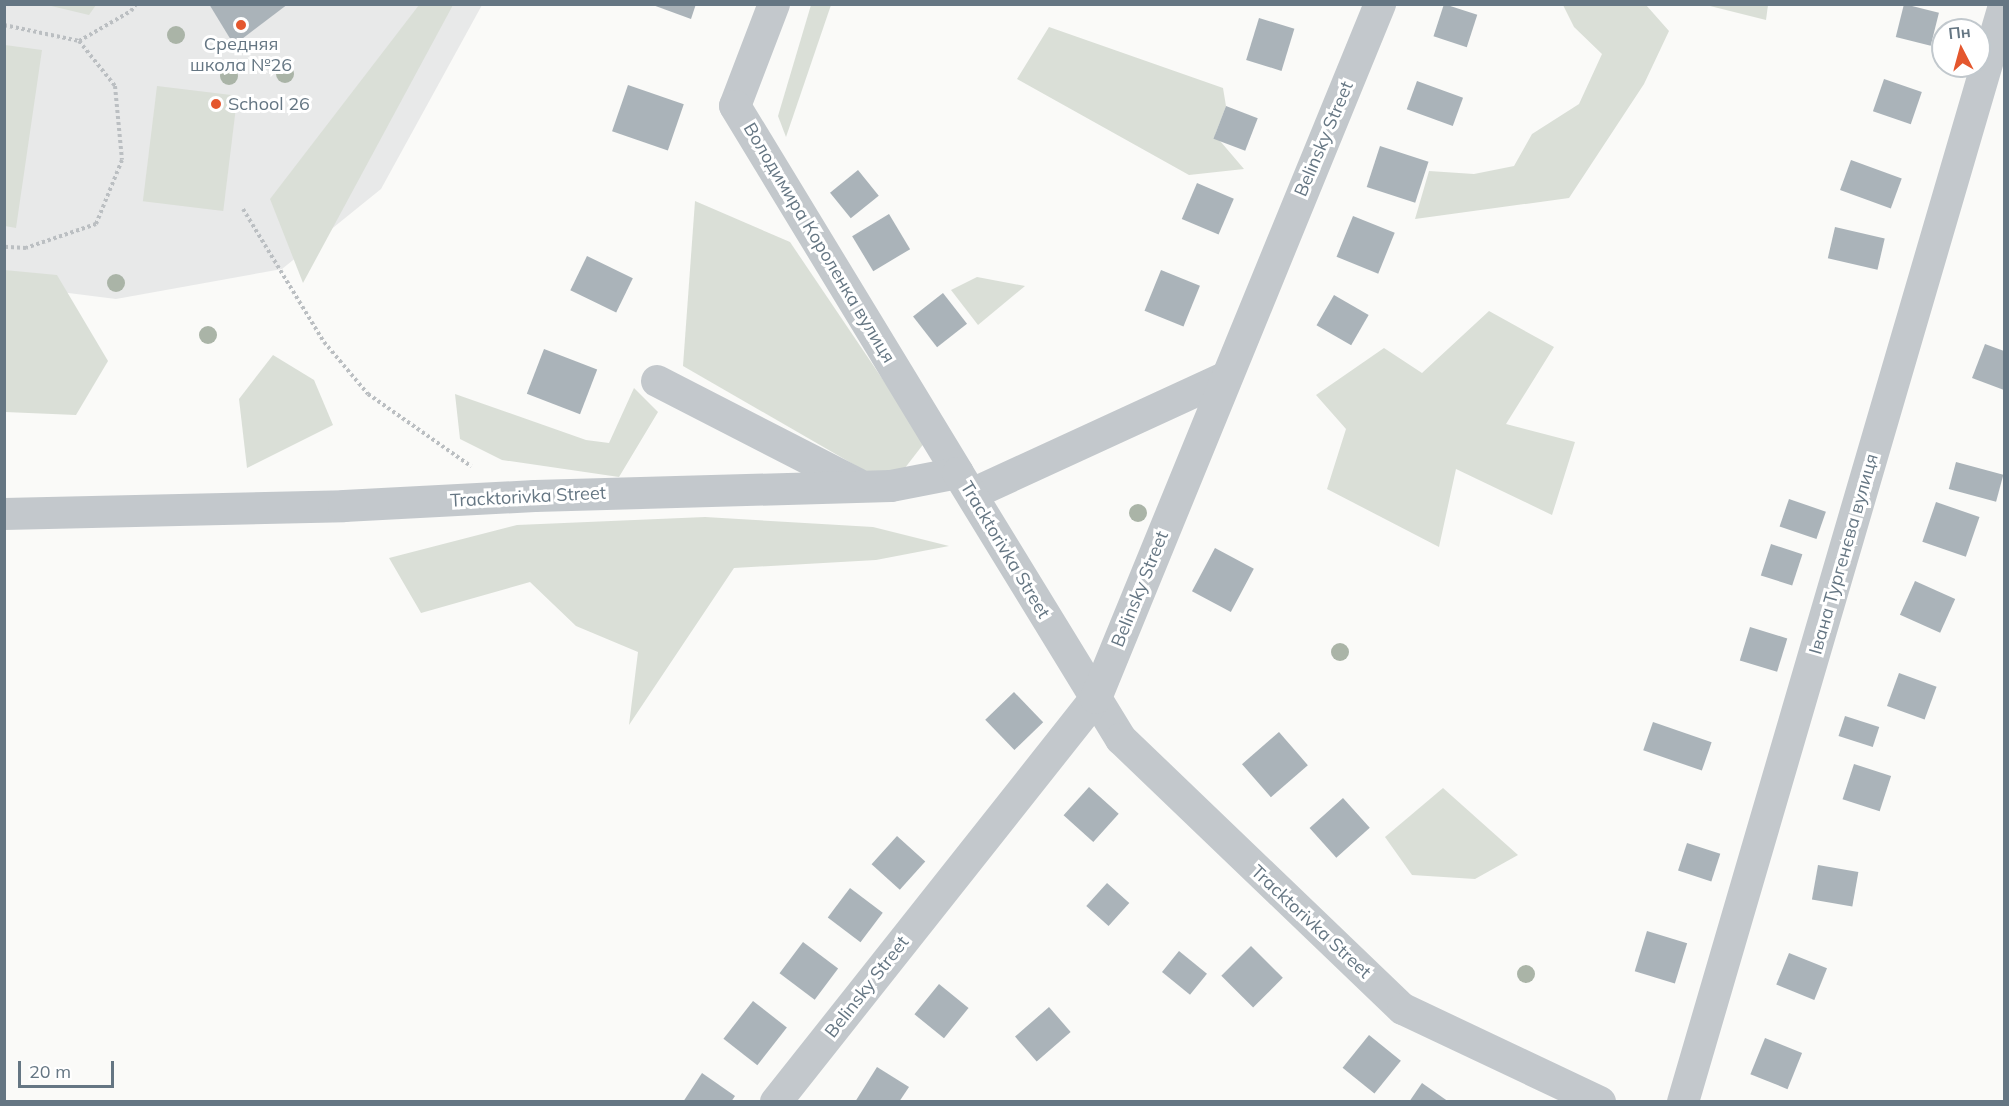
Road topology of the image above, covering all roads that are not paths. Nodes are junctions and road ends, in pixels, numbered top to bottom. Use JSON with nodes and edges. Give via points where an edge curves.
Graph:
{"nodes":[{"id":1,"x":774,"y":4,"type":"edge"},
{"id":2,"x":1380,"y":4,"type":"edge"},
{"id":3,"x":2004,"y":6,"type":"edge"},
{"id":4,"x":1226,"y":377,"type":"junction"},
{"id":5,"x":657,"y":381,"type":"dead end"},
{"id":6,"x":965,"y":483,"type":"junction"},
{"id":7,"x":861,"y":486,"type":"junction"},
{"id":8,"x":4,"y":514,"type":"edge"},
{"id":9,"x":1096,"y":698,"type":"junction"},
{"id":10,"x":776,"y":1101,"type":"edge"},
{"id":11,"x":1600,"y":1101,"type":"edge"},
{"id":12,"x":1683,"y":1101,"type":"edge"}],
"edges":[{"from":1,"to":6,"type":"street","name":"Володимира Короленка вулиця","via":[[735,106]]},
{"from":2,"to":4,"type":"street","name":"Belinsky Street"},
{"from":3,"to":12,"type":"street","name":"Івана Тургенєва вулиця"},
{"from":4,"to":6,"type":"street"},
{"from":4,"to":9,"type":"street","name":"Belinsky Street"},
{"from":5,"to":7,"type":"street"},
{"from":6,"to":7,"type":"street","name":"Tracktorivka Street"},
{"from":6,"to":9,"type":"street","name":"Tracktorivka Street"},
{"from":7,"to":8,"type":"street","name":"Tracktorivka Street","via":[[535,496],[344,507]]},
{"from":9,"to":10,"type":"street","name":"Belinsky Street"},
{"from":9,"to":11,"type":"street","name":"Tracktorivka Street","via":[[1121,739],[1403,1009]]}]}
